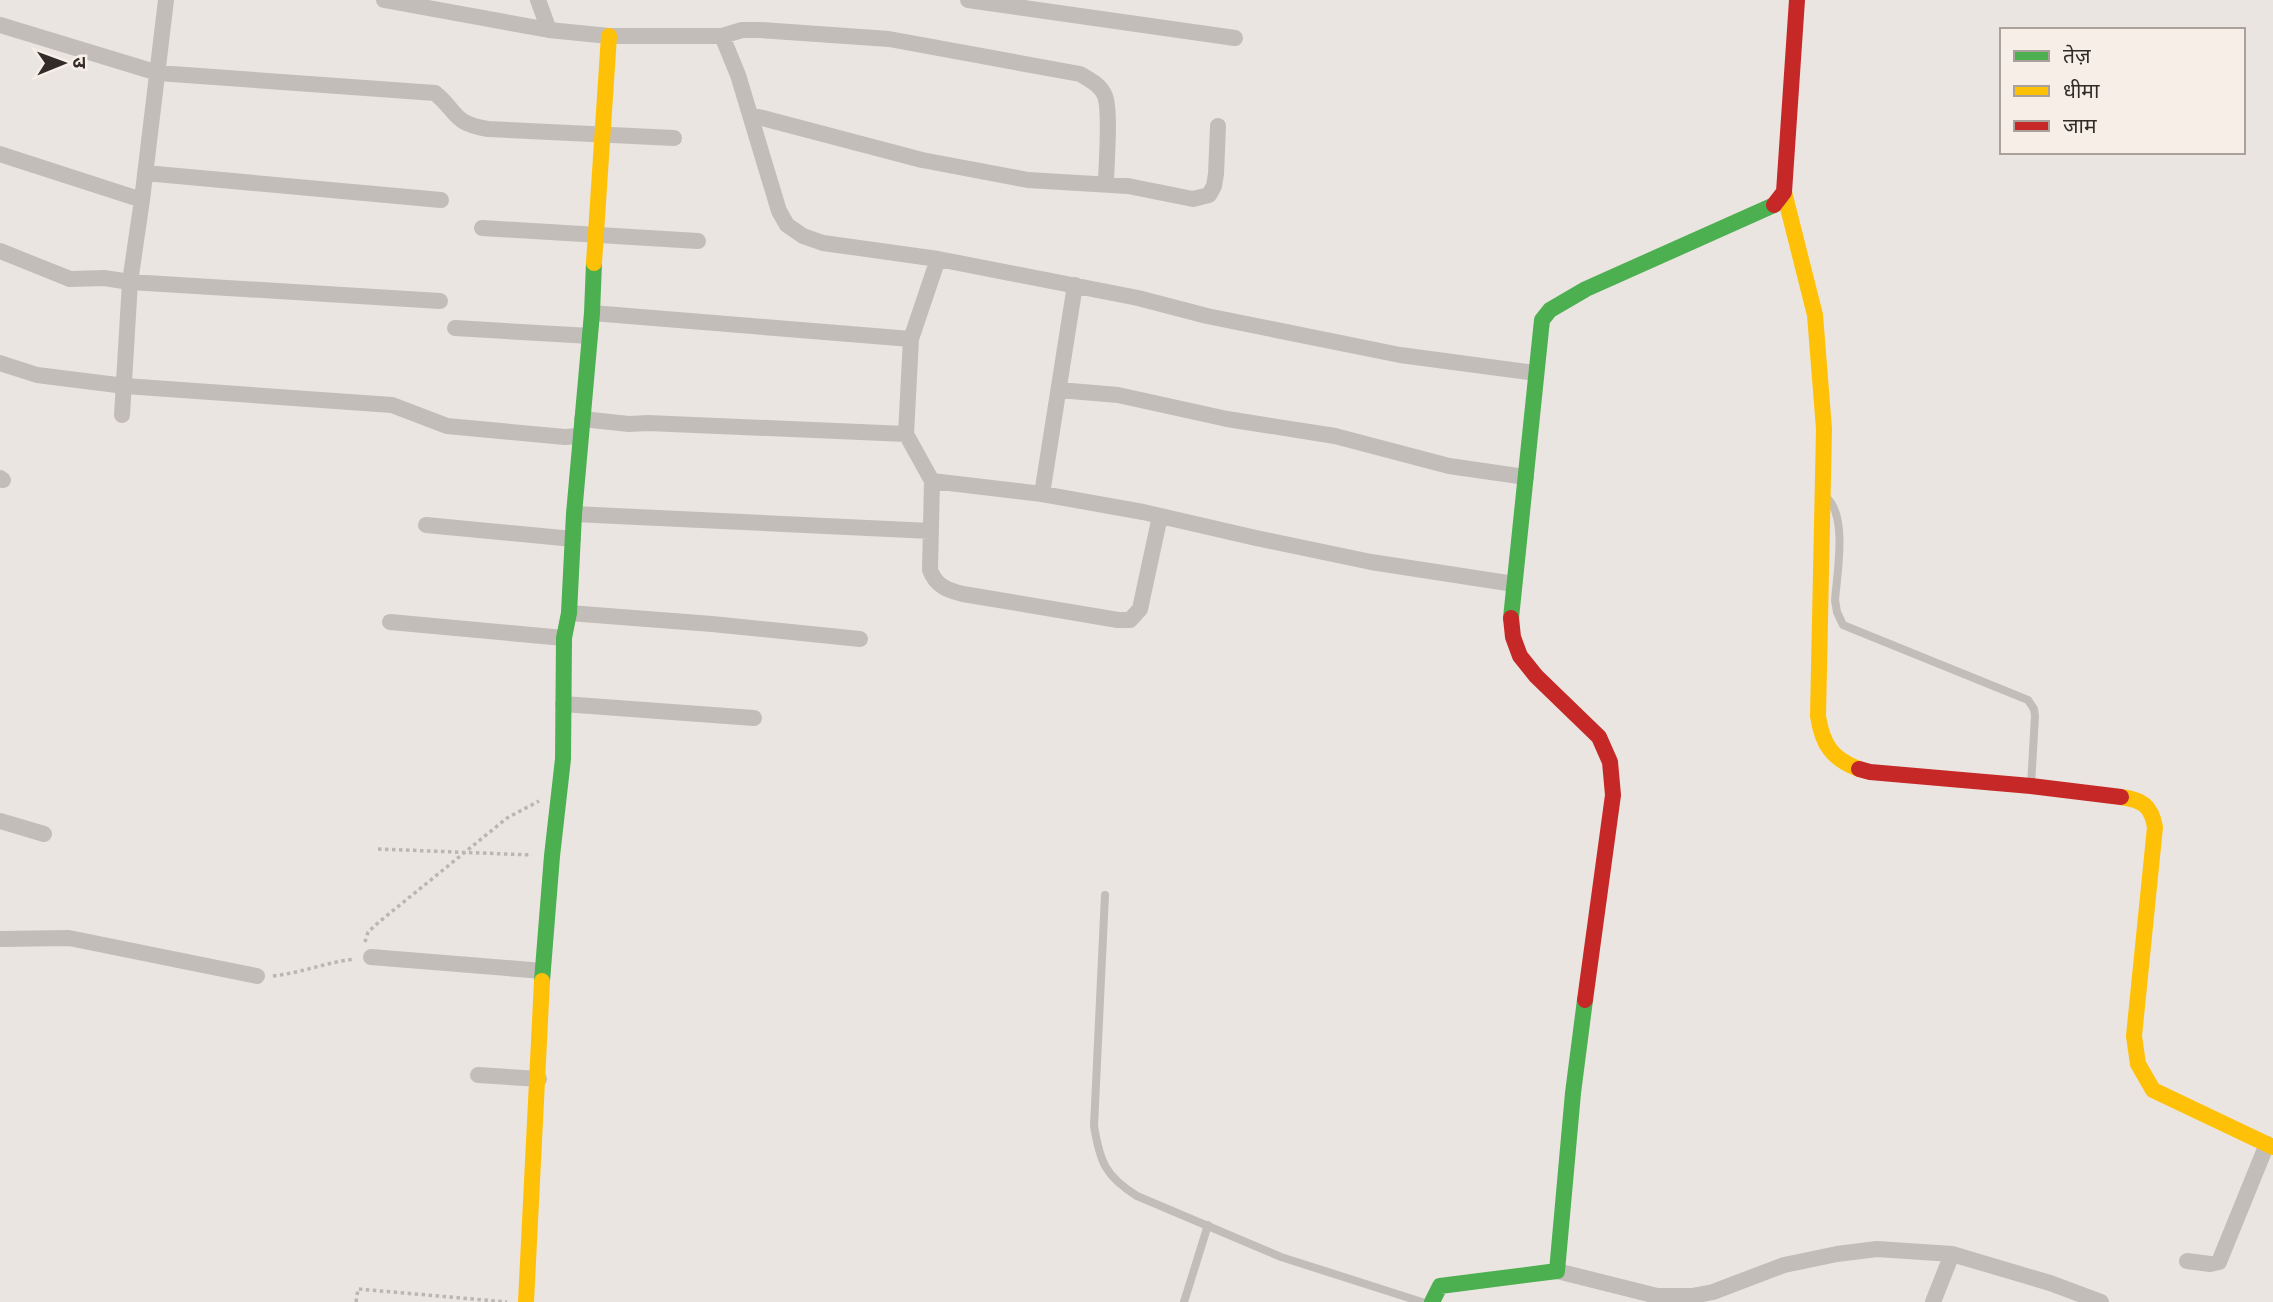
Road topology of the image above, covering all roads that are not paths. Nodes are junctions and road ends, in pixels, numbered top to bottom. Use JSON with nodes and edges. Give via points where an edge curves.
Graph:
{"nodes":[{"id":1,"x":166,"y":0,"type":"edge"},
{"id":2,"x":384,"y":0,"type":"edge"},
{"id":3,"x":538,"y":0,"type":"edge"},
{"id":4,"x":968,"y":0,"type":"edge"},
{"id":5,"x":1797,"y":0,"type":"edge"},
{"id":6,"x":0,"y":24,"type":"edge"},
{"id":7,"x":549,"y":30,"type":"junction"},
{"id":8,"x":609,"y":36,"type":"junction"},
{"id":9,"x":722,"y":36,"type":"junction"},
{"id":10,"x":1235,"y":38,"type":"dead end"},
{"id":11,"x":158,"y":73,"type":"junction"},
{"id":12,"x":751,"y":115,"type":"junction"},
{"id":13,"x":1218,"y":125,"type":"dead end"},
{"id":14,"x":604,"y":134,"type":"junction"},
{"id":15,"x":674,"y":138,"type":"dead end"},
{"id":16,"x":0,"y":154,"type":"edge"},
{"id":17,"x":145,"y":173,"type":"junction"},
{"id":18,"x":1106,"y":185,"type":"junction"},
{"id":19,"x":1784,"y":192,"type":"junction"},
{"id":20,"x":142,"y":200,"type":"junction"},
{"id":21,"x":441,"y":200,"type":"dead end"},
{"id":22,"x":482,"y":228,"type":"dead end"},
{"id":23,"x":595,"y":235,"type":"junction"},
{"id":24,"x":698,"y":241,"type":"dead end"},
{"id":25,"x":0,"y":251,"type":"edge"},
{"id":26,"x":938,"y":259,"type":"junction"},
{"id":27,"x":130,"y":282,"type":"junction"},
{"id":28,"x":1075,"y":285,"type":"junction"},
{"id":29,"x":440,"y":301,"type":"dead end"},
{"id":30,"x":592,"y":313,"type":"junction"},
{"id":31,"x":455,"y":328,"type":"dead end"},
{"id":32,"x":590,"y":336,"type":"junction"},
{"id":33,"x":911,"y":339,"type":"junction"},
{"id":34,"x":0,"y":363,"type":"edge"},
{"id":35,"x":1535,"y":373,"type":"junction"},
{"id":36,"x":125,"y":386,"type":"junction"},
{"id":37,"x":1059,"y":390,"type":"junction"},
{"id":38,"x":122,"y":415,"type":"dead end"},
{"id":39,"x":582,"y":419,"type":"junction"},
{"id":40,"x":906,"y":434,"type":"junction"},
{"id":41,"x":580,"y":436,"type":"junction"},
{"id":42,"x":1527,"y":477,"type":"junction"},
{"id":43,"x":932,"y":481,"type":"junction"},
{"id":44,"x":1821,"y":493,"type":"junction"},
{"id":45,"x":1042,"y":494,"type":"junction"},
{"id":46,"x":574,"y":514,"type":"junction"},
{"id":47,"x":1160,"y":516,"type":"junction"},
{"id":48,"x":426,"y":525,"type":"dead end"},
{"id":49,"x":931,"y":531,"type":"junction"},
{"id":50,"x":573,"y":539,"type":"junction"},
{"id":51,"x":1514,"y":584,"type":"junction"},
{"id":52,"x":569,"y":613,"type":"junction"},
{"id":53,"x":390,"y":622,"type":"dead end"},
{"id":54,"x":564,"y":638,"type":"junction"},
{"id":55,"x":860,"y":639,"type":"dead end"},
{"id":56,"x":563,"y":704,"type":"junction"},
{"id":57,"x":754,"y":718,"type":"dead end"},
{"id":58,"x":2031,"y":786,"type":"junction"},
{"id":59,"x":0,"y":821,"type":"edge"},
{"id":60,"x":44,"y":834,"type":"dead end"},
{"id":61,"x":1105,"y":895,"type":"dead end"},
{"id":62,"x":0,"y":939,"type":"edge"},
{"id":63,"x":367,"y":958,"type":"road end"},
{"id":64,"x":543,"y":971,"type":"junction"},
{"id":65,"x":257,"y":976,"type":"road end"},
{"id":66,"x":478,"y":1075,"type":"dead end"},
{"id":67,"x":539,"y":1079,"type":"junction"},
{"id":68,"x":2270,"y":1146,"type":"edge"},
{"id":69,"x":1208,"y":1225,"type":"junction"},
{"id":70,"x":1952,"y":1254,"type":"junction"},
{"id":71,"x":2188,"y":1261,"type":"dead end"},
{"id":72,"x":1557,"y":1271,"type":"junction"},
{"id":73,"x":1712,"y":1297,"type":"edge"},
{"id":74,"x":526,"y":1302,"type":"edge"},
{"id":75,"x":1184,"y":1302,"type":"edge"},
{"id":76,"x":1422,"y":1302,"type":"edge"},
{"id":77,"x":1432,"y":1302,"type":"edge"},
{"id":78,"x":1933,"y":1302,"type":"edge"},
{"id":79,"x":2101,"y":1302,"type":"edge"}],
"edges":[{"from":1,"to":11,"type":"street"},
{"from":2,"to":7,"type":"street"},
{"from":3,"to":7,"type":"street"},
{"from":4,"to":10,"type":"street"},
{"from":5,"to":19,"type":"street"},
{"from":6,"to":11,"type":"street"},
{"from":7,"to":8,"type":"street"},
{"from":8,"to":9,"type":"street"},
{"from":8,"to":14,"type":"street"},
{"from":9,"to":12,"type":"street"},
{"from":9,"to":18,"type":"street","via":[[760,30],[889,39],[1080,74],[1105,95]]},
{"from":11,"to":14,"type":"street","via":[[435,93],[469,126]]},
{"from":11,"to":17,"type":"street"},
{"from":12,"to":18,"type":"street","via":[[922,160],[1028,180]]},
{"from":12,"to":26,"type":"street","via":[[779,211],[788,225],[823,243]]},
{"from":13,"to":18,"type":"street","via":[[1216,174],[1209,195],[1192,199]]},
{"from":14,"to":15,"type":"street"},
{"from":14,"to":23,"type":"street"},
{"from":16,"to":20,"type":"street"},
{"from":17,"to":20,"type":"street"},
{"from":17,"to":21,"type":"street"},
{"from":19,"to":35,"type":"street","via":[[1774,206],[1586,289],[1550,310],[1542,320]]},
{"from":19,"to":44,"type":"street","via":[[1815,314],[1824,429]]},
{"from":20,"to":27,"type":"street"},
{"from":22,"to":23,"type":"street"},
{"from":23,"to":24,"type":"street"},
{"from":23,"to":30,"type":"street"},
{"from":25,"to":27,"type":"street","via":[[69,279]]},
{"from":26,"to":28,"type":"street"},
{"from":26,"to":33,"type":"street"},
{"from":27,"to":29,"type":"street"},
{"from":27,"to":36,"type":"street"},
{"from":28,"to":35,"type":"street","via":[[1400,355]]},
{"from":28,"to":37,"type":"street"},
{"from":30,"to":32,"type":"street"},
{"from":30,"to":33,"type":"street"},
{"from":31,"to":32,"type":"street"},
{"from":32,"to":39,"type":"street"},
{"from":33,"to":40,"type":"street"},
{"from":34,"to":36,"type":"street","via":[[37,375]]},
{"from":35,"to":42,"type":"street"},
{"from":36,"to":38,"type":"street"},
{"from":36,"to":41,"type":"street","via":[[391,405],[447,426]]},
{"from":37,"to":42,"type":"street","via":[[1118,395],[1335,436],[1449,466]]},
{"from":37,"to":45,"type":"street"},
{"from":39,"to":40,"type":"street"},
{"from":39,"to":41,"type":"street"},
{"from":40,"to":43,"type":"street"},
{"from":41,"to":46,"type":"street"},
{"from":42,"to":51,"type":"street"},
{"from":43,"to":45,"type":"street"},
{"from":43,"to":49,"type":"street"},
{"from":44,"to":58,"type":"lane","via":[[1835,506],[1838,520],[1835,600],[1843,625],[2028,700],[2035,716]]},
{"from":44,"to":58,"type":"street","via":[[1818,716],[1829,752],[1852,768],[1870,772]]},
{"from":45,"to":47,"type":"street"},
{"from":46,"to":49,"type":"street"},
{"from":46,"to":50,"type":"street"},
{"from":47,"to":49,"type":"street","via":[[1140,609],[1130,620],[963,594],[940,586],[930,570]]},
{"from":47,"to":51,"type":"street","via":[[1371,562]]},
{"from":48,"to":50,"type":"street"},
{"from":50,"to":52,"type":"street"},
{"from":51,"to":72,"type":"street","via":[[1510,613],[1520,656],[1599,737],[1610,762],[1612,795],[1573,1093]]},
{"from":52,"to":54,"type":"street"},
{"from":52,"to":55,"type":"street"},
{"from":53,"to":54,"type":"street"},
{"from":54,"to":56,"type":"street"},
{"from":56,"to":57,"type":"street"},
{"from":56,"to":64,"type":"street","via":[[563,759]]},
{"from":58,"to":68,"type":"street","via":[[2134,799],[2151,810],[2155,827],[2134,1036],[2137,1065],[2153,1090]]},
{"from":59,"to":60,"type":"street"},
{"from":61,"to":69,"type":"lane","via":[[1094,1126],[1098,1150],[1119,1184]]},
{"from":62,"to":65,"type":"street","via":[[69,938]]},
{"from":63,"to":64,"type":"street"},
{"from":64,"to":67,"type":"street"},
{"from":66,"to":67,"type":"street"},
{"from":67,"to":74,"type":"street"},
{"from":68,"to":71,"type":"street","via":[[2219,1262]]},
{"from":69,"to":75,"type":"lane"},
{"from":69,"to":76,"type":"lane","via":[[1281,1257]]},
{"from":70,"to":73,"type":"street","via":[[1877,1249],[1837,1254],[1784,1265]]},
{"from":70,"to":78,"type":"street"},
{"from":70,"to":79,"type":"street"},
{"from":72,"to":73,"type":"street","via":[[1657,1296]]},
{"from":72,"to":77,"type":"street","via":[[1440,1286]]}]}
